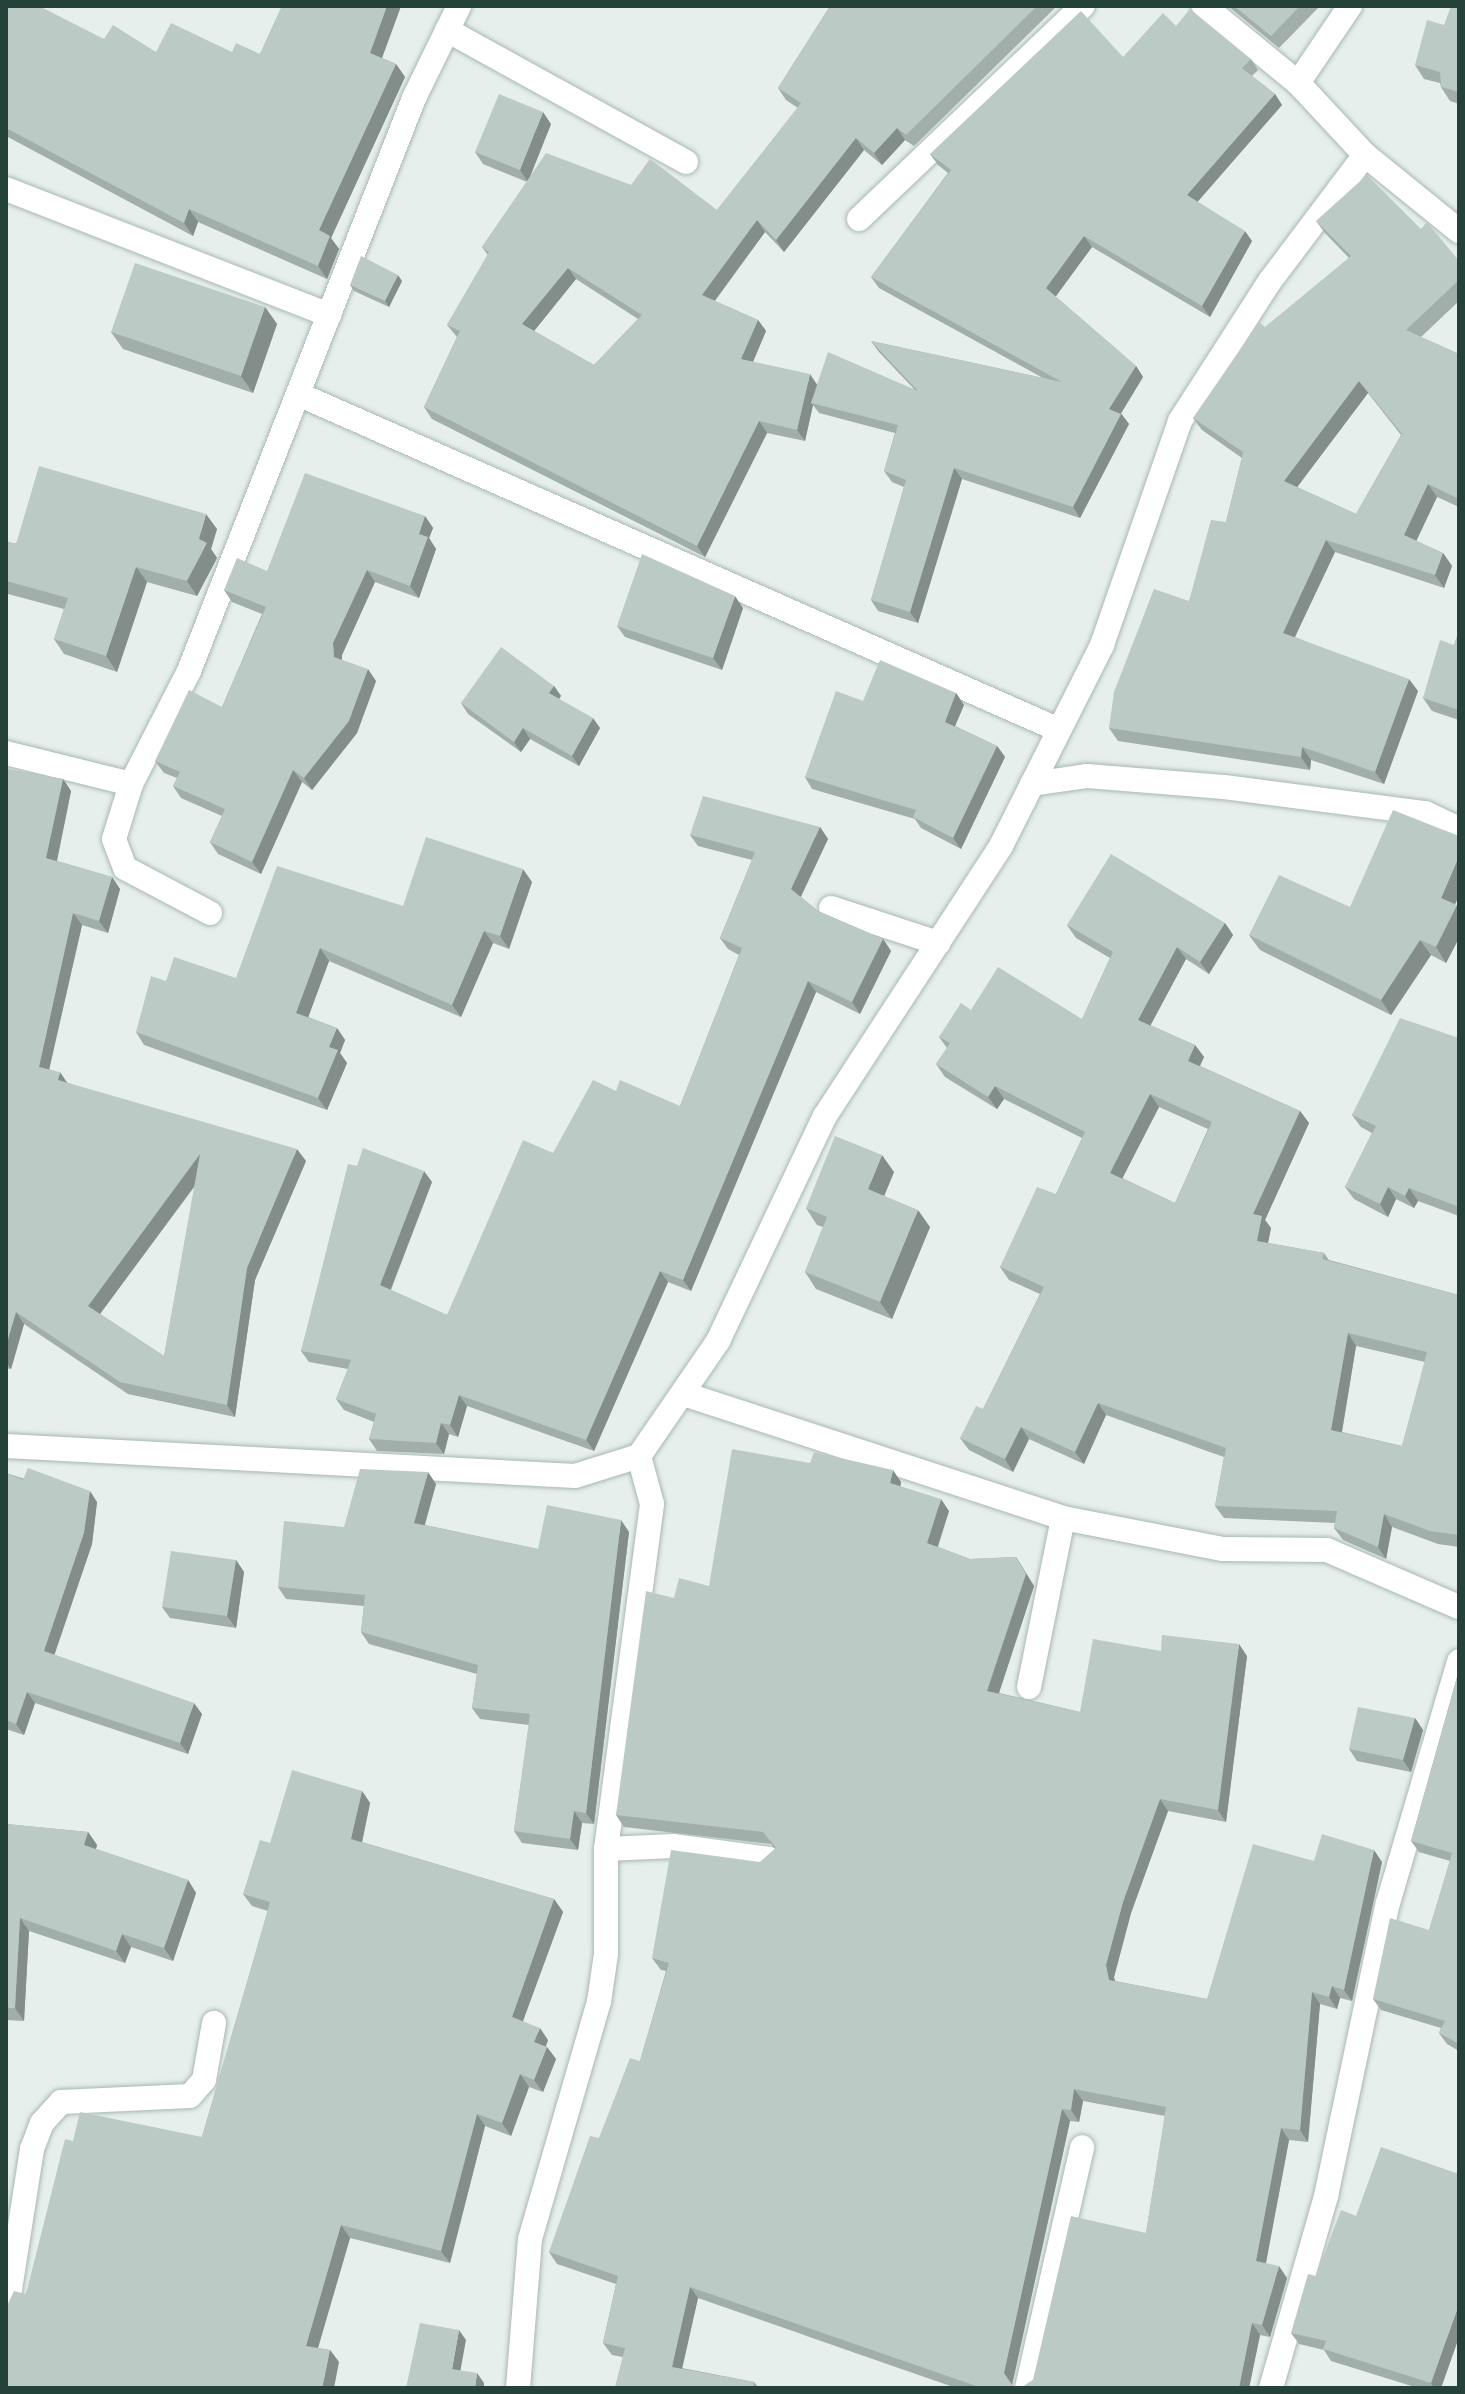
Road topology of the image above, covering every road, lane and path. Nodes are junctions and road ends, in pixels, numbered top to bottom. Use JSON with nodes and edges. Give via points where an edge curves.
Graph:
{"nodes":[{"id":1,"x":459,"y":6,"type":"edge"},
{"id":2,"x":1083,"y":6,"type":"edge"},
{"id":3,"x":1204,"y":6,"type":"edge"},
{"id":4,"x":1350,"y":6,"type":"edge"},
{"id":5,"x":447,"y":30,"type":"junction"},
{"id":6,"x":1298,"y":83,"type":"junction"},
{"id":7,"x":1365,"y":155,"type":"junction"},
{"id":8,"x":686,"y":162,"type":"dead end"},
{"id":9,"x":6,"y":189,"type":"edge"},
{"id":10,"x":859,"y":219,"type":"dead end"},
{"id":11,"x":1459,"y":231,"type":"edge"},
{"id":12,"x":329,"y":315,"type":"junction"},
{"id":13,"x":298,"y":394,"type":"junction"},
{"id":14,"x":1059,"y":730,"type":"junction"},
{"id":15,"x":6,"y":753,"type":"edge"},
{"id":16,"x":131,"y":784,"type":"junction"},
{"id":17,"x":1032,"y":784,"type":"junction"},
{"id":18,"x":1459,"y":829,"type":"edge"},
{"id":19,"x":831,"y":908,"type":"dead end"},
{"id":20,"x":210,"y":913,"type":"dead end"},
{"id":21,"x":938,"y":943,"type":"junction"},
{"id":22,"x":687,"y":1395,"type":"junction"},
{"id":23,"x":6,"y":1446,"type":"edge"},
{"id":24,"x":639,"y":1456,"type":"junction"},
{"id":25,"x":1063,"y":1518,"type":"junction"},
{"id":26,"x":1459,"y":1607,"type":"edge"},
{"id":27,"x":1459,"y":1661,"type":"edge"},
{"id":28,"x":1029,"y":1687,"type":"dead end"},
{"id":29,"x":606,"y":1849,"type":"junction"},
{"id":30,"x":769,"y":1859,"type":"edge"},
{"id":31,"x":214,"y":2023,"type":"dead end"},
{"id":32,"x":1082,"y":2147,"type":"dead end"},
{"id":33,"x":12,"y":2244,"type":"edge"},
{"id":34,"x":6,"y":2315,"type":"edge"},
{"id":35,"x":518,"y":2388,"type":"edge"},
{"id":36,"x":1027,"y":2388,"type":"edge"},
{"id":37,"x":1271,"y":2388,"type":"edge"}],
"edges":[{"from":1,"to":5,"type":"street"},
{"from":2,"to":10,"type":"street"},
{"from":3,"to":6,"type":"street"},
{"from":4,"to":6,"type":"street"},
{"from":5,"to":8,"type":"street"},
{"from":5,"to":12,"type":"street"},
{"from":6,"to":7,"type":"street"},
{"from":7,"to":11,"type":"street"},
{"from":7,"to":14,"type":"street","via":[[1270,281],[1180,421],[1102,645]]},
{"from":9,"to":12,"type":"street"},
{"from":12,"to":13,"type":"street"},
{"from":13,"to":14,"type":"street"},
{"from":13,"to":16,"type":"street","via":[[189,671]]},
{"from":14,"to":17,"type":"street"},
{"from":15,"to":16,"type":"street"},
{"from":16,"to":20,"type":"street","via":[[114,839],[118,862]]},
{"from":17,"to":18,"type":"street","via":[[1087,776],[1224,787],[1425,813]]},
{"from":17,"to":21,"type":"street"},
{"from":19,"to":21,"type":"street"},
{"from":21,"to":22,"type":"street","via":[[817,1130]]},
{"from":22,"to":24,"type":"street"},
{"from":22,"to":25,"type":"street","via":[[852,1455]]},
{"from":23,"to":24,"type":"street","via":[[575,1476]]},
{"from":24,"to":29,"type":"street","via":[[652,1504],[647,1564]]},
{"from":25,"to":26,"type":"street","via":[[1223,1549],[1327,1550]]},
{"from":25,"to":28,"type":"street"},
{"from":27,"to":37,"type":"street","via":[[1388,1903],[1326,2196]]},
{"from":29,"to":30,"type":"street","via":[[673,1846]]},
{"from":29,"to":35,"type":"street","via":[[599,2002],[530,2239]]},
{"from":31,"to":33,"type":"street","via":[[204,2080],[190,2096],[81,2099],[53,2109],[32,2149]]},
{"from":32,"to":36,"type":"street"},
{"from":33,"to":34,"type":"street"}]}
